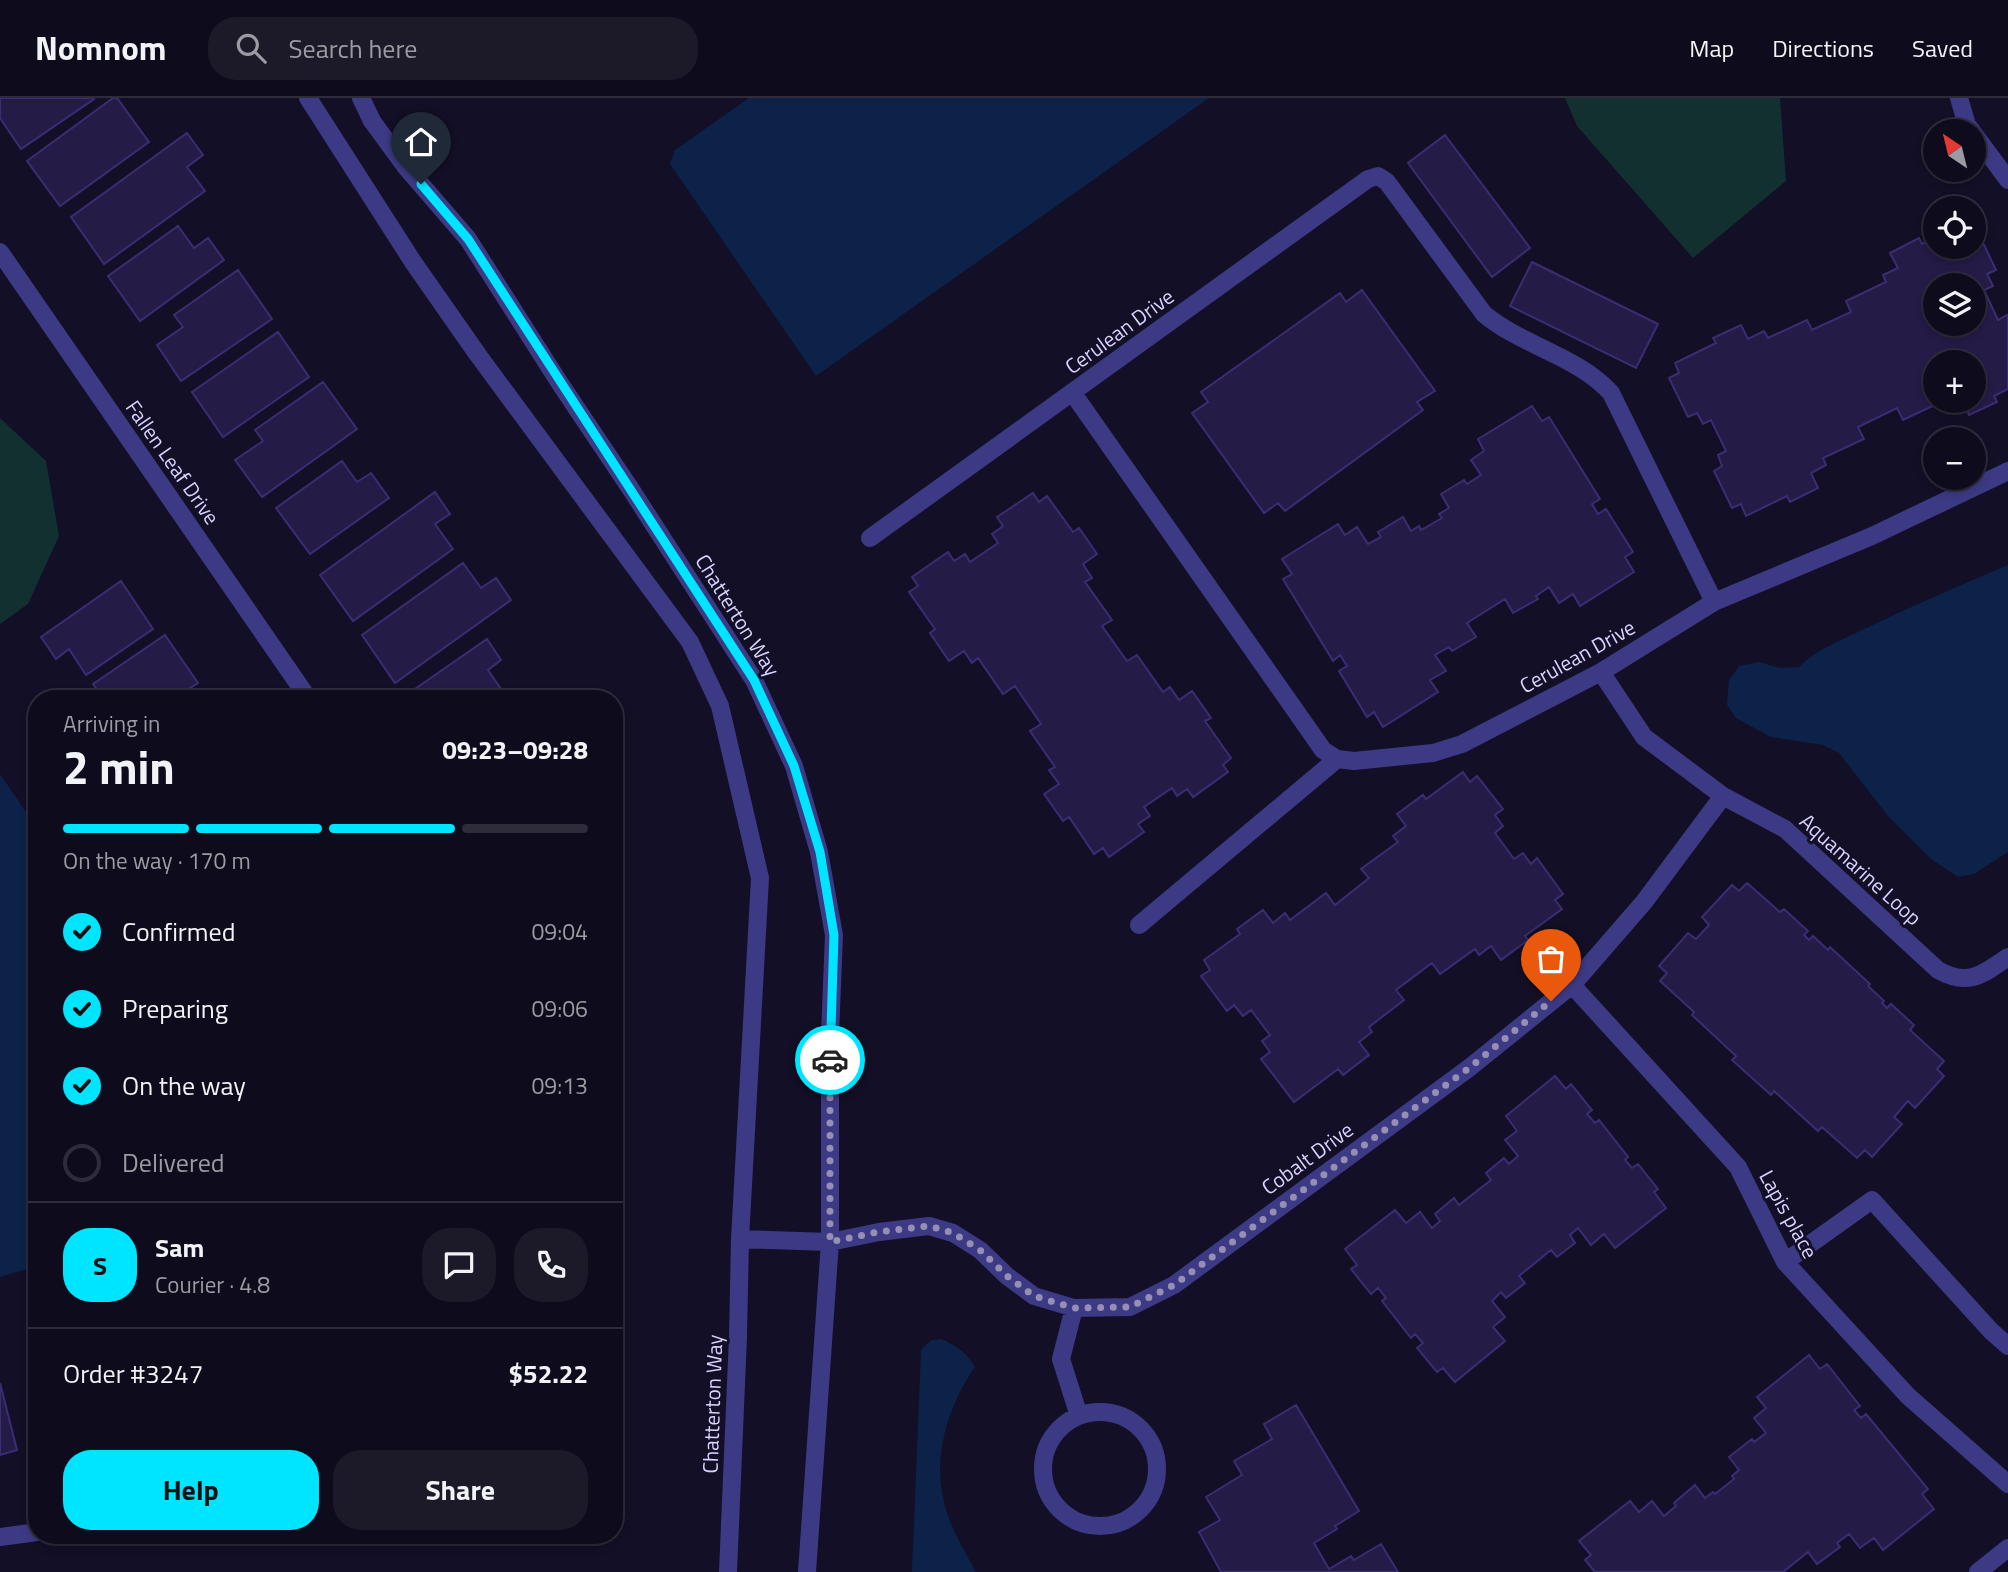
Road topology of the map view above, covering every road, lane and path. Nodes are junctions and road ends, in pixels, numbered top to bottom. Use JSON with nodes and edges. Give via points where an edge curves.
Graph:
{"nodes":[{"id":1,"x":308,"y":98,"type":"edge"},
{"id":2,"x":361,"y":98,"type":"edge"},
{"id":3,"x":1959,"y":98,"type":"edge"},
{"id":4,"x":1965,"y":119,"type":"edge"},
{"id":5,"x":1986,"y":150,"type":"edge"},
{"id":6,"x":2008,"y":180,"type":"edge"},
{"id":7,"x":0,"y":251,"type":"edge"},
{"id":8,"x":1072,"y":392,"type":"junction"},
{"id":9,"x":2008,"y":471,"type":"edge"},
{"id":10,"x":870,"y":538,"type":"dead end"},
{"id":11,"x":1714,"y":602,"type":"junction"},
{"id":12,"x":1601,"y":671,"type":"junction"},
{"id":13,"x":302,"y":690,"type":"edge"},
{"id":14,"x":1337,"y":759,"type":"junction"},
{"id":15,"x":1723,"y":796,"type":"junction"},
{"id":16,"x":1139,"y":925,"type":"dead end"},
{"id":17,"x":2008,"y":957,"type":"edge"},
{"id":18,"x":1572,"y":985,"type":"junction"},
{"id":19,"x":740,"y":1239,"type":"junction"},
{"id":20,"x":830,"y":1242,"type":"junction"},
{"id":21,"x":1785,"y":1262,"type":"junction"},
{"id":22,"x":1074,"y":1308,"type":"junction"},
{"id":23,"x":2008,"y":1346,"type":"edge"},
{"id":24,"x":1079,"y":1416,"type":"junction"},
{"id":25,"x":2008,"y":1485,"type":"edge"},
{"id":26,"x":28,"y":1533,"type":"edge"},
{"id":27,"x":0,"y":1537,"type":"edge"},
{"id":28,"x":2008,"y":1548,"type":"edge"},
{"id":29,"x":728,"y":1572,"type":"edge"},
{"id":30,"x":807,"y":1572,"type":"edge"},
{"id":31,"x":1978,"y":1572,"type":"edge"}],
"edges":[{"from":1,"to":19,"type":"street","name":"Chatterton Way","via":[[463,334],[690,642],[720,706],[760,878]]},
{"from":2,"to":20,"type":"street","name":"Chatterton Way","via":[[405,166],[468,239],[638,499],[754,680],[794,766],[820,852],[834,935]]},
{"from":3,"to":4,"type":"street"},
{"from":5,"to":6,"type":"street"},
{"from":7,"to":13,"type":"street","name":"Fallen Leaf Drive"},
{"from":8,"to":10,"type":"street"},
{"from":8,"to":11,"type":"street","name":"Cerulean Drive","via":[[1378,176],[1484,314],[1500,328],[1598,378],[1611,393]]},
{"from":8,"to":14,"type":"street","name":"Cerulean Drive","via":[[1323,750]]},
{"from":9,"to":11,"type":"street","name":"Cerulean Drive","via":[[1872,536]]},
{"from":11,"to":12,"type":"street","name":"Cerulean Drive"},
{"from":12,"to":14,"type":"street","name":"Cerulean Drive","via":[[1462,744],[1433,752]]},
{"from":12,"to":15,"type":"street","name":"Aquamarine Loop","via":[[1644,737]]},
{"from":14,"to":16,"type":"street"},
{"from":15,"to":17,"type":"street","name":"Aquamarine Loop","via":[[1786,830],[1952,978],[1985,973]]},
{"from":15,"to":18,"type":"street","name":"Cobalt Drive","via":[[1644,902]]},
{"from":18,"to":21,"type":"street","name":"Lapis place","via":[[1738,1167]]},
{"from":18,"to":22,"type":"street","name":"Cobalt Drive","via":[[1469,1068],[1174,1285],[1130,1307]]},
{"from":19,"to":20,"type":"street"},
{"from":19,"to":29,"type":"street","name":"Chatterton Way"},
{"from":20,"to":22,"type":"street","name":"Cobalt Drive","via":[[929,1226],[953,1233],[980,1250],[1034,1296]]},
{"from":20,"to":30,"type":"street","name":"Chatterton Way"},
{"from":21,"to":23,"type":"street","via":[[1872,1200]]},
{"from":21,"to":25,"type":"street","name":"Lapis place","via":[[1908,1396]]},
{"from":22,"to":24,"type":"street","via":[[1061,1359]]},
{"from":24,"to":24,"type":"street","via":[[1063,1426],[1047,1449],[1043,1477],[1048,1495],[1075,1521],[1113,1525],[1145,1505],[1154,1489],[1155,1452],[1133,1422],[1098,1412]]},
{"from":26,"to":27,"type":"street"},
{"from":28,"to":31,"type":"street"}]}
